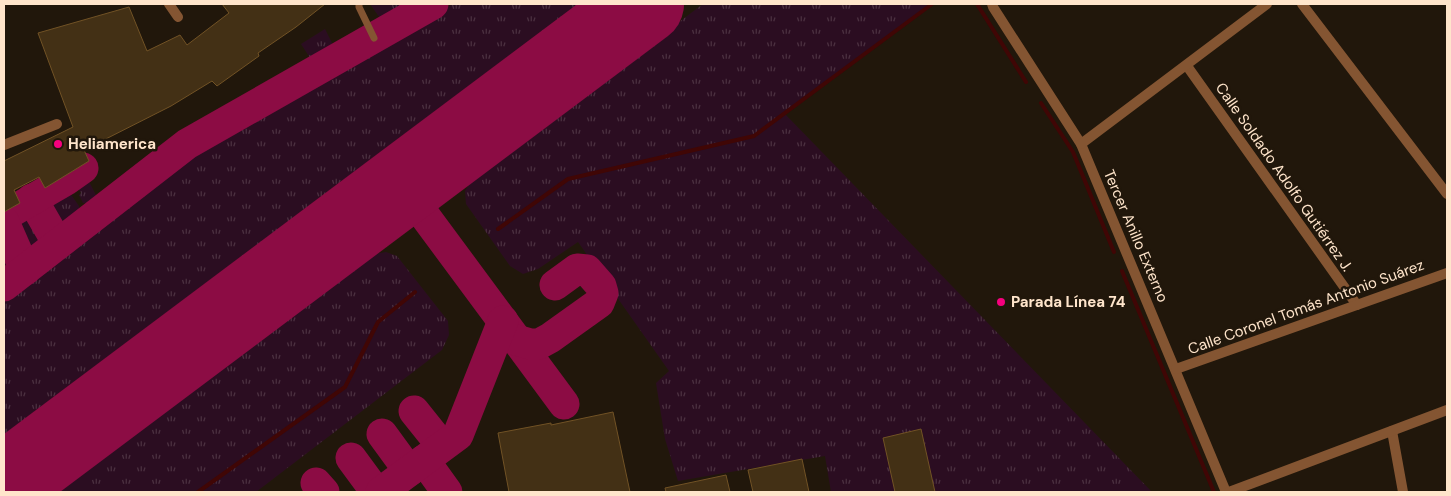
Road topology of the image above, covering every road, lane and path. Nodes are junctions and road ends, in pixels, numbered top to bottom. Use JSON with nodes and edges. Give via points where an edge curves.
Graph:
{"nodes":[{"id":1,"x":169,"y":4,"type":"edge"},
{"id":2,"x":359,"y":4,"type":"edge"},
{"id":3,"x":992,"y":4,"type":"edge"},
{"id":4,"x":1267,"y":4,"type":"edge"},
{"id":5,"x":1302,"y":4,"type":"edge"},
{"id":6,"x":178,"y":17,"type":"dead end"},
{"id":7,"x":374,"y":38,"type":"dead end"},
{"id":8,"x":1186,"y":66,"type":"junction"},
{"id":9,"x":57,"y":124,"type":"dead end"},
{"id":10,"x":1081,"y":144,"type":"junction"},
{"id":11,"x":4,"y":145,"type":"edge"},
{"id":12,"x":1447,"y":194,"type":"edge"},
{"id":13,"x":1447,"y":273,"type":"edge"},
{"id":14,"x":1357,"y":305,"type":"junction"},
{"id":15,"x":1176,"y":369,"type":"junction"},
{"id":16,"x":1447,"y":410,"type":"edge"},
{"id":17,"x":1392,"y":431,"type":"junction"},
{"id":18,"x":1228,"y":492,"type":"edge"},
{"id":19,"x":1403,"y":492,"type":"edge"}],
"edges":[{"from":1,"to":6,"type":"street"},
{"from":2,"to":7,"type":"lane"},
{"from":3,"to":10,"type":"street","name":"Tercer Anillo Externo"},
{"from":4,"to":8,"type":"street"},
{"from":5,"to":12,"type":"street"},
{"from":8,"to":10,"type":"street"},
{"from":8,"to":14,"type":"street","name":"Calle Soldado Adolfo Gutiérrez J."},
{"from":9,"to":11,"type":"street"},
{"from":10,"to":15,"type":"street","name":"Tercer Anillo Externo"},
{"from":13,"to":14,"type":"street","name":"Calle Coronel Tomás Antonio Suárez"},
{"from":14,"to":15,"type":"street","name":"Calle Coronel Tomás Antonio Suárez"},
{"from":15,"to":18,"type":"street","name":"Tercer Anillo Externo"},
{"from":16,"to":17,"type":"street"},
{"from":17,"to":18,"type":"street"},
{"from":17,"to":19,"type":"street"}]}
